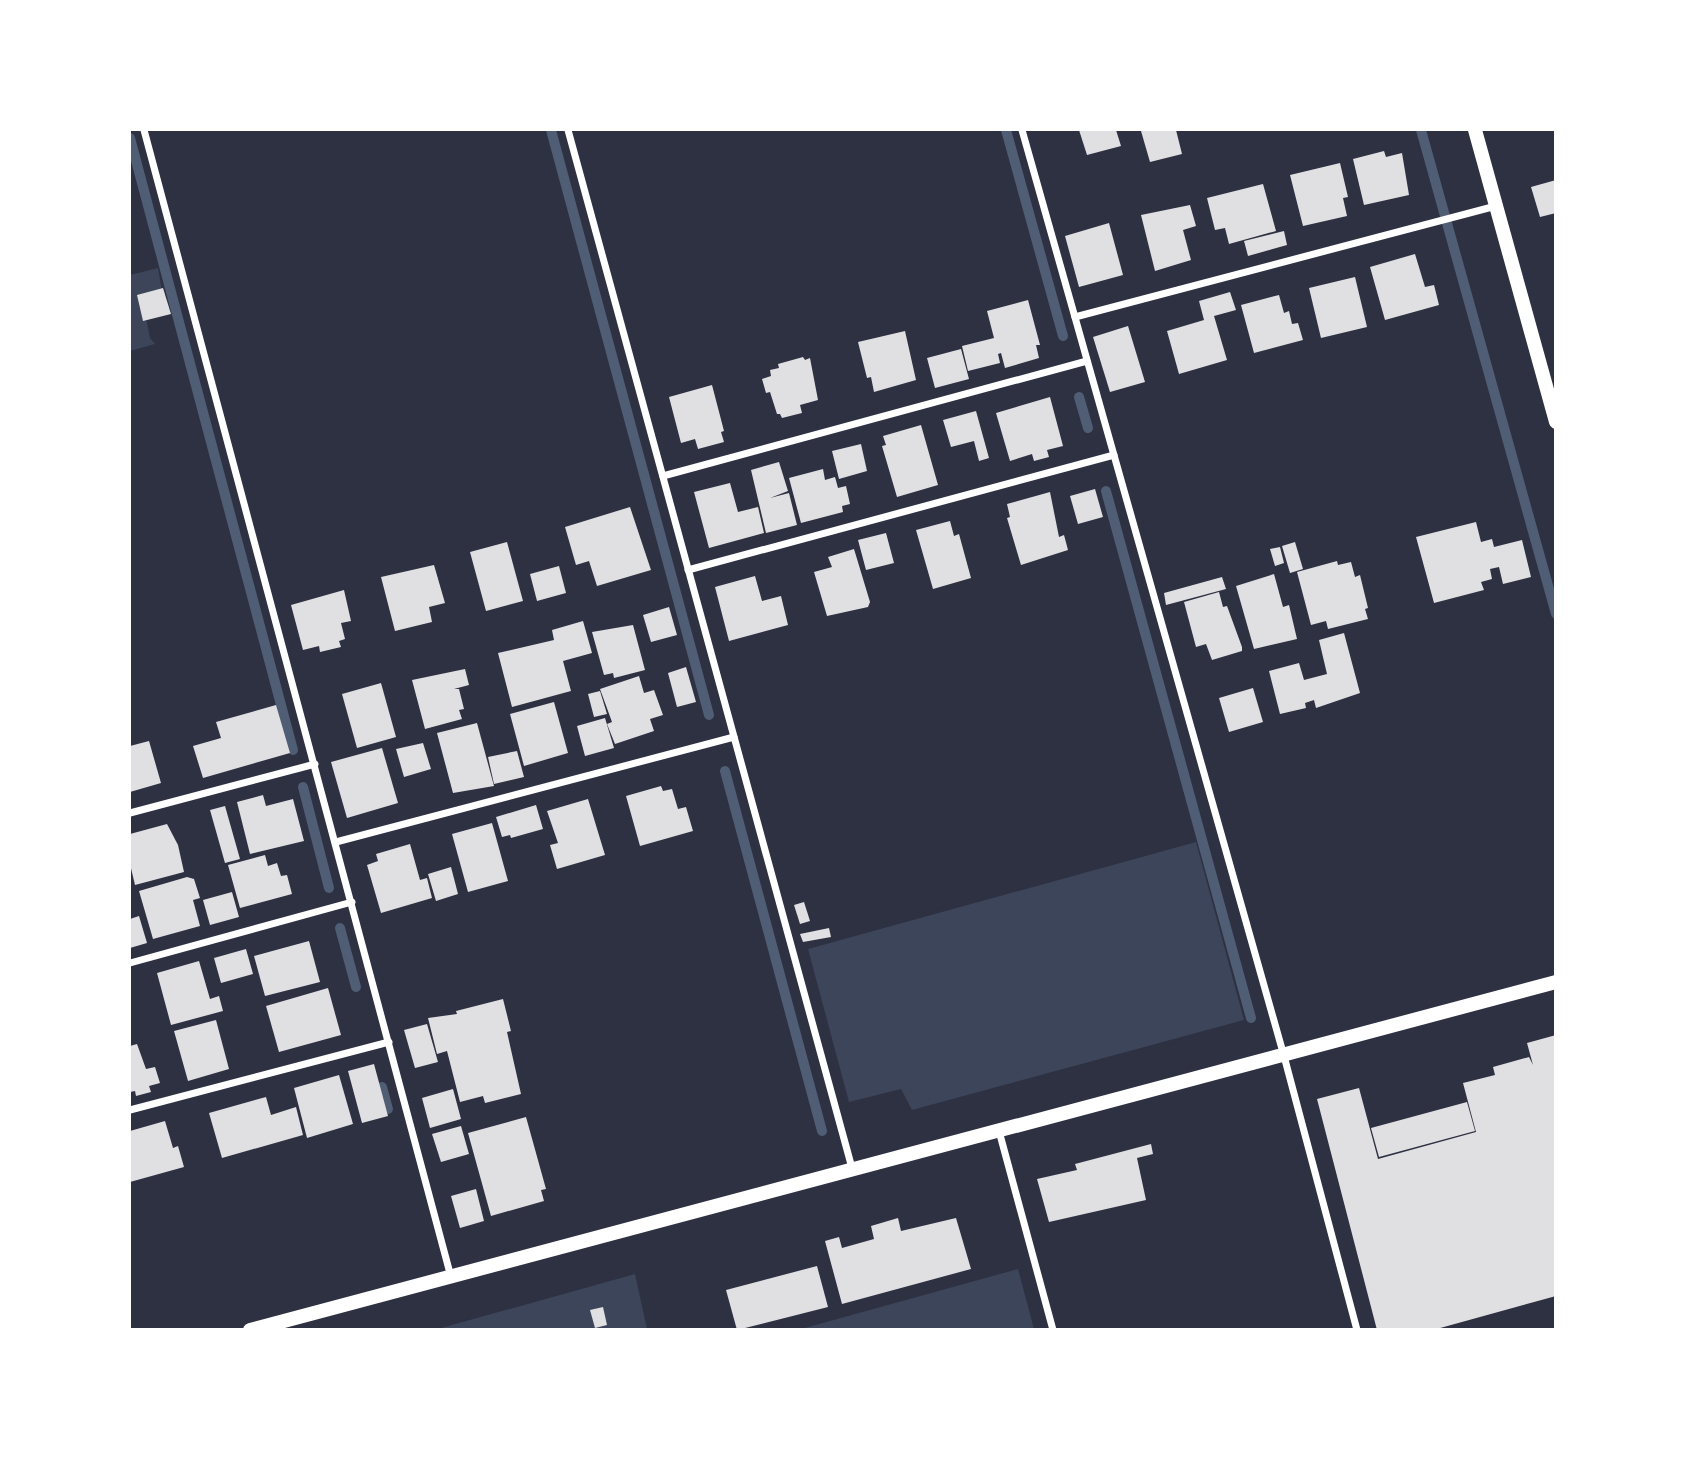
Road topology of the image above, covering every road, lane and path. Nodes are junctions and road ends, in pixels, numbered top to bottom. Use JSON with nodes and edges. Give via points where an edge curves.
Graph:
{"nodes":[{"id":1,"x":144,"y":130,"type":"edge"},
{"id":2,"x":568,"y":130,"type":"edge"},
{"id":3,"x":1022,"y":130,"type":"edge"},
{"id":4,"x":1475,"y":130,"type":"edge"},
{"id":5,"x":1496,"y":206,"type":"junction"},
{"id":6,"x":1075,"y":317,"type":"junction"},
{"id":7,"x":1087,"y":361,"type":"junction"},
{"id":8,"x":1556,"y":422,"type":"edge"},
{"id":9,"x":1114,"y":455,"type":"junction"},
{"id":10,"x":663,"y":476,"type":"junction"},
{"id":11,"x":688,"y":570,"type":"junction"},
{"id":12,"x":734,"y":737,"type":"junction"},
{"id":13,"x":315,"y":764,"type":"junction"},
{"id":14,"x":130,"y":813,"type":"edge"},
{"id":15,"x":336,"y":842,"type":"junction"},
{"id":16,"x":352,"y":902,"type":"junction"},
{"id":17,"x":130,"y":963,"type":"edge"},
{"id":18,"x":1556,"y":982,"type":"edge"},
{"id":19,"x":389,"y":1042,"type":"junction"},
{"id":20,"x":1284,"y":1056,"type":"junction"},
{"id":21,"x":130,"y":1110,"type":"edge"},
{"id":22,"x":999,"y":1129,"type":"junction"},
{"id":23,"x":852,"y":1168,"type":"junction"},
{"id":24,"x":451,"y":1277,"type":"junction"},
{"id":25,"x":250,"y":1329,"type":"edge"},
{"id":26,"x":1053,"y":1329,"type":"edge"},
{"id":27,"x":1357,"y":1329,"type":"edge"}],
"edges":[{"from":1,"to":13,"type":"street"},
{"from":2,"to":10,"type":"street"},
{"from":3,"to":6,"type":"street"},
{"from":4,"to":5,"type":"main road"},
{"from":5,"to":6,"type":"street"},
{"from":5,"to":8,"type":"main road"},
{"from":6,"to":7,"type":"street"},
{"from":7,"to":9,"type":"street"},
{"from":7,"to":10,"type":"street"},
{"from":9,"to":11,"type":"street"},
{"from":9,"to":20,"type":"street"},
{"from":10,"to":11,"type":"street"},
{"from":11,"to":12,"type":"street"},
{"from":12,"to":15,"type":"street"},
{"from":12,"to":23,"type":"street"},
{"from":13,"to":14,"type":"street"},
{"from":13,"to":15,"type":"street"},
{"from":15,"to":16,"type":"street"},
{"from":16,"to":17,"type":"street"},
{"from":16,"to":19,"type":"street"},
{"from":18,"to":20,"type":"main road"},
{"from":19,"to":21,"type":"street"},
{"from":19,"to":24,"type":"street"},
{"from":20,"to":22,"type":"main road"},
{"from":20,"to":27,"type":"street"},
{"from":22,"to":23,"type":"main road"},
{"from":22,"to":26,"type":"street"},
{"from":23,"to":24,"type":"main road"},
{"from":24,"to":25,"type":"main road"}]}
